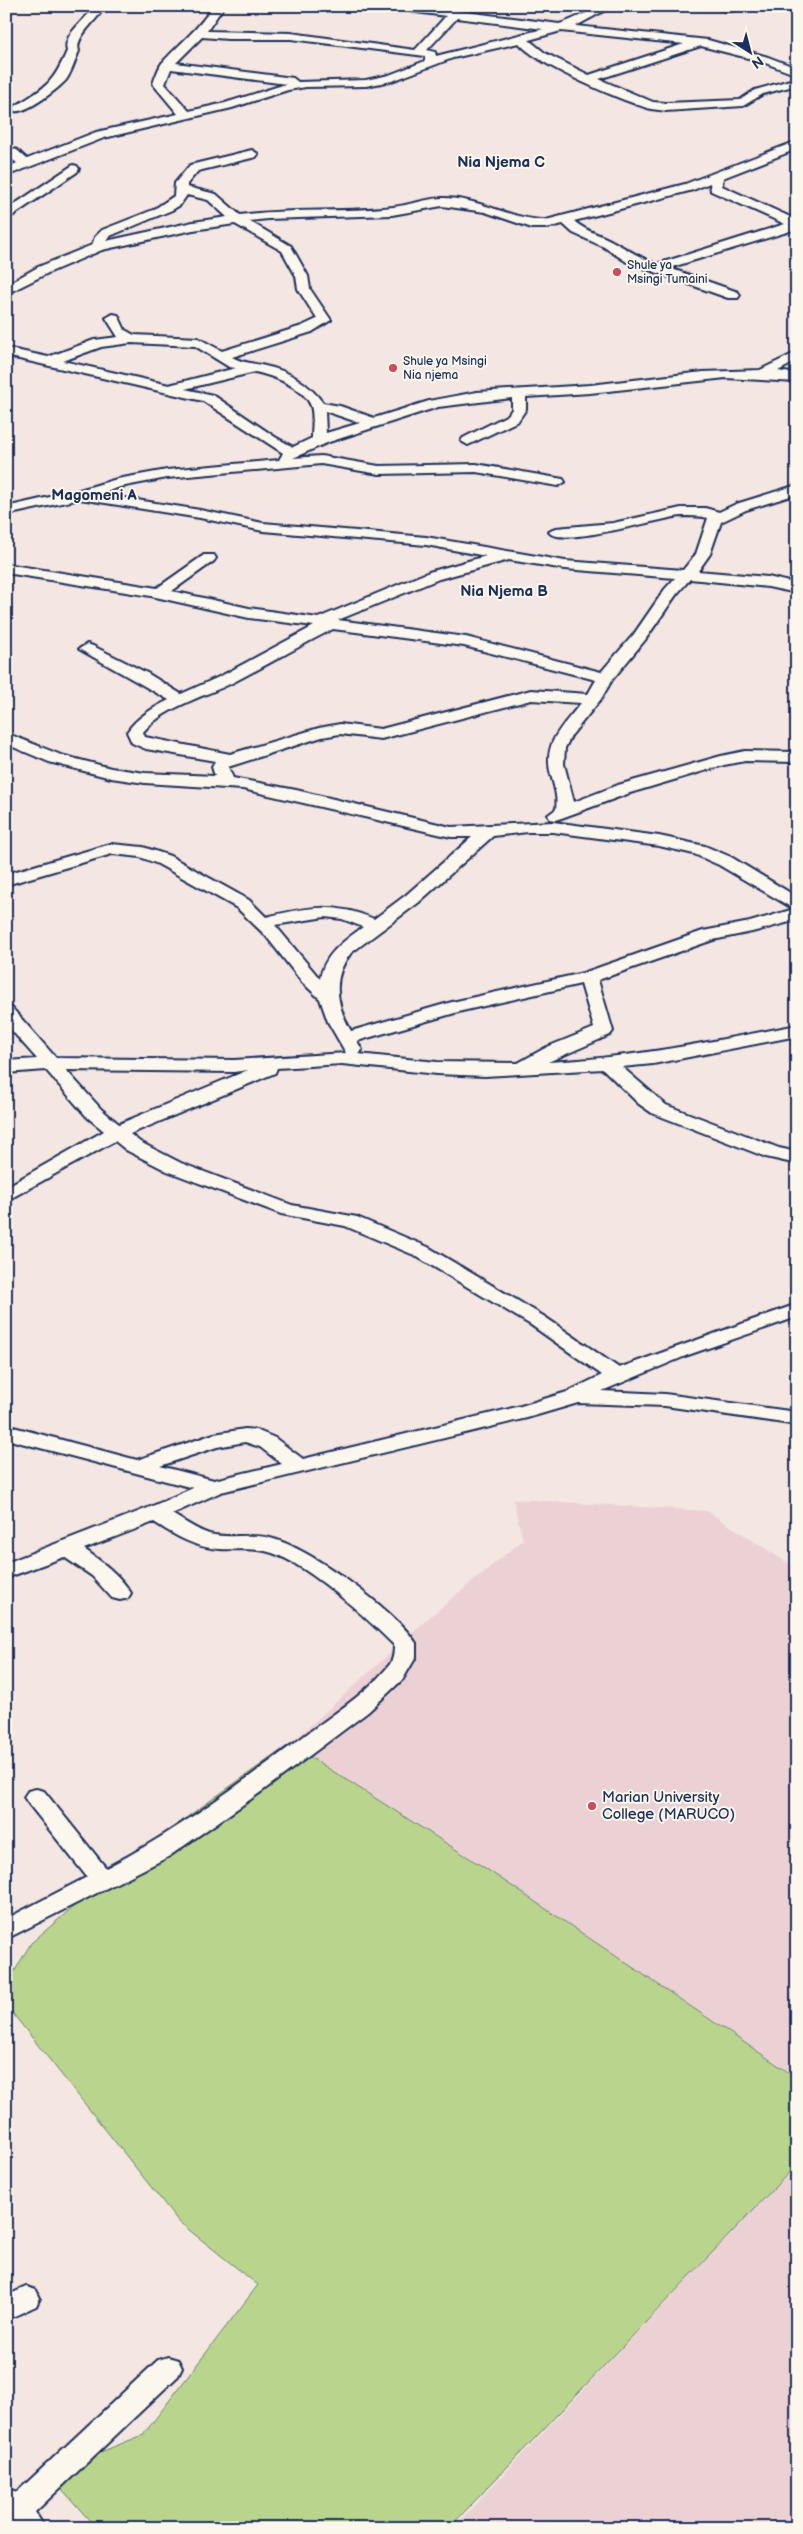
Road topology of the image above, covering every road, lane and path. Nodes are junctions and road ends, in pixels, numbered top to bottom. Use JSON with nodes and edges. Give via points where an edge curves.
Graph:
{"nodes":[{"id":1,"x":100,"y":6,"type":"edge"},
{"id":2,"x":219,"y":6,"type":"edge"},
{"id":3,"x":393,"y":6,"type":"edge"},
{"id":4,"x":608,"y":6,"type":"edge"},
{"id":5,"x":717,"y":6,"type":"edge"},
{"id":6,"x":734,"y":8,"type":"dead end"},
{"id":7,"x":454,"y":14,"type":"junction"},
{"id":8,"x":561,"y":28,"type":"junction"},
{"id":9,"x":199,"y":33,"type":"junction"},
{"id":10,"x":522,"y":39,"type":"junction"},
{"id":11,"x":704,"y":42,"type":"junction"},
{"id":12,"x":411,"y":52,"type":"dead end"},
{"id":13,"x":786,"y":54,"type":"dead end"},
{"id":14,"x":430,"y":63,"type":"junction"},
{"id":15,"x":166,"y":65,"type":"junction"},
{"id":16,"x":797,"y":72,"type":"edge"},
{"id":17,"x":588,"y":79,"type":"junction"},
{"id":18,"x":797,"y":81,"type":"edge"},
{"id":19,"x":316,"y":84,"type":"junction"},
{"id":20,"x":18,"y":109,"type":"dead end"},
{"id":21,"x":186,"y":115,"type":"junction"},
{"id":22,"x":797,"y":145,"type":"edge"},
{"id":23,"x":6,"y":151,"type":"edge"},
{"id":24,"x":252,"y":154,"type":"dead end"},
{"id":25,"x":26,"y":165,"type":"junction"},
{"id":26,"x":73,"y":169,"type":"dead end"},
{"id":27,"x":6,"y":172,"type":"edge"},
{"id":28,"x":717,"y":182,"type":"junction"},
{"id":29,"x":182,"y":190,"type":"junction"},
{"id":30,"x":6,"y":216,"type":"edge"},
{"id":31,"x":238,"y":220,"type":"junction"},
{"id":32,"x":566,"y":220,"type":"junction"},
{"id":33,"x":796,"y":225,"type":"edge"},
{"id":34,"x":98,"y":247,"type":"junction"},
{"id":35,"x":656,"y":268,"type":"junction"},
{"id":36,"x":6,"y":290,"type":"edge"},
{"id":37,"x":733,"y":295,"type":"dead end"},
{"id":38,"x":113,"y":318,"type":"dead end"},
{"id":39,"x":131,"y":339,"type":"junction"},
{"id":40,"x":6,"y":352,"type":"edge"},
{"id":41,"x":220,"y":356,"type":"junction"},
{"id":42,"x":797,"y":356,"type":"edge"},
{"id":43,"x":48,"y":362,"type":"junction"},
{"id":44,"x":253,"y":368,"type":"junction"},
{"id":45,"x":766,"y":372,"type":"junction"},
{"id":46,"x":797,"y":378,"type":"edge"},
{"id":47,"x":165,"y":388,"type":"junction"},
{"id":48,"x":519,"y":394,"type":"junction"},
{"id":49,"x":318,"y":406,"type":"junction"},
{"id":50,"x":374,"y":423,"type":"junction"},
{"id":51,"x":319,"y":441,"type":"junction"},
{"id":52,"x":468,"y":441,"type":"dead end"},
{"id":53,"x":289,"y":458,"type":"junction"},
{"id":54,"x":558,"y":482,"type":"dead end"},
{"id":55,"x":797,"y":489,"type":"edge"},
{"id":56,"x":80,"y":495,"type":"junction"},
{"id":57,"x":6,"y":511,"type":"edge"},
{"id":58,"x":718,"y":516,"type":"junction"},
{"id":59,"x":556,"y":532,"type":"dead end"},
{"id":60,"x":515,"y":555,"type":"junction"},
{"id":61,"x":209,"y":558,"type":"dead end"},
{"id":62,"x":6,"y":568,"type":"edge"},
{"id":63,"x":688,"y":574,"type":"junction"},
{"id":64,"x":797,"y":589,"type":"edge"},
{"id":65,"x":159,"y":593,"type":"junction"},
{"id":66,"x":327,"y":622,"type":"junction"},
{"id":67,"x":87,"y":649,"type":"dead end"},
{"id":68,"x":605,"y":678,"type":"junction"},
{"id":69,"x":593,"y":699,"type":"junction"},
{"id":70,"x":180,"y":700,"type":"junction"},
{"id":71,"x":6,"y":738,"type":"edge"},
{"id":72,"x":797,"y":757,"type":"edge"},
{"id":73,"x":229,"y":759,"type":"junction"},
{"id":74,"x":226,"y":782,"type":"junction"},
{"id":75,"x":564,"y":812,"type":"junction"},
{"id":76,"x":533,"y":826,"type":"junction"},
{"id":77,"x":488,"y":833,"type":"junction"},
{"id":78,"x":6,"y":880,"type":"edge"},
{"id":79,"x":797,"y":905,"type":"edge"},
{"id":80,"x":797,"y":914,"type":"edge"},
{"id":81,"x":263,"y":923,"type":"junction"},
{"id":82,"x":375,"y":926,"type":"junction"},
{"id":83,"x":588,"y":977,"type":"junction"},
{"id":84,"x":328,"y":997,"type":"junction"},
{"id":85,"x":6,"y":1012,"type":"edge"},
{"id":86,"x":797,"y":1030,"type":"edge"},
{"id":87,"x":346,"y":1038,"type":"junction"},
{"id":88,"x":357,"y":1058,"type":"junction"},
{"id":89,"x":282,"y":1063,"type":"junction"},
{"id":90,"x":51,"y":1064,"type":"junction"},
{"id":91,"x":608,"y":1064,"type":"junction"},
{"id":92,"x":6,"y":1067,"type":"edge"},
{"id":93,"x":522,"y":1069,"type":"junction"},
{"id":94,"x":115,"y":1133,"type":"junction"},
{"id":95,"x":796,"y":1158,"type":"edge"},
{"id":96,"x":6,"y":1195,"type":"edge"},
{"id":97,"x":797,"y":1310,"type":"edge"},
{"id":98,"x":616,"y":1376,"type":"junction"},
{"id":99,"x":574,"y":1397,"type":"junction"},
{"id":100,"x":797,"y":1419,"type":"edge"},
{"id":101,"x":6,"y":1432,"type":"edge"},
{"id":102,"x":138,"y":1466,"type":"junction"},
{"id":103,"x":300,"y":1466,"type":"junction"},
{"id":104,"x":214,"y":1487,"type":"junction"},
{"id":105,"x":156,"y":1513,"type":"junction"},
{"id":106,"x":67,"y":1548,"type":"junction"},
{"id":107,"x":6,"y":1571,"type":"edge"},
{"id":108,"x":120,"y":1593,"type":"dead end"},
{"id":109,"x":36,"y":1797,"type":"dead end"},
{"id":110,"x":103,"y":1880,"type":"junction"},
{"id":111,"x":6,"y":1930,"type":"edge"},
{"id":112,"x":168,"y":2368,"type":"dead end"},
{"id":113,"x":18,"y":2513,"type":"edge"}],
"edges":[{"from":1,"to":20,"type":"street","via":[[74,38],[73,51],[62,77],[50,89]]},
{"from":2,"to":9,"type":"street"},
{"from":3,"to":7,"type":"street"},
{"from":4,"to":8,"type":"street"},
{"from":5,"to":6,"type":"street"},
{"from":7,"to":8,"type":"street"},
{"from":7,"to":14,"type":"street","via":[[420,50],[431,54]]},
{"from":8,"to":10,"type":"street"},
{"from":8,"to":11,"type":"street"},
{"from":9,"to":12,"type":"street","via":[[291,36]]},
{"from":9,"to":15,"type":"street"},
{"from":10,"to":14,"type":"street","via":[[450,55]]},
{"from":10,"to":17,"type":"street","via":[[527,48]]},
{"from":11,"to":13,"type":"street"},
{"from":11,"to":16,"type":"street"},
{"from":11,"to":17,"type":"street"},
{"from":14,"to":19,"type":"street","via":[[372,83]]},
{"from":15,"to":19,"type":"street"},
{"from":15,"to":21,"type":"street","via":[[159,84]]},
{"from":17,"to":18,"type":"street","via":[[651,106],[666,107],[743,103],[759,92]]},
{"from":19,"to":21,"type":"street","via":[[286,87],[228,106]]},
{"from":21,"to":25,"type":"street","via":[[91,137]]},
{"from":22,"to":28,"type":"street"},
{"from":23,"to":25,"type":"street"},
{"from":24,"to":29,"type":"street","via":[[194,168],[183,179]]},
{"from":25,"to":27,"type":"street"},
{"from":26,"to":30,"type":"street"},
{"from":28,"to":32,"type":"street","via":[[608,206]]},
{"from":28,"to":33,"type":"street"},
{"from":29,"to":31,"type":"street","via":[[212,197]]},
{"from":29,"to":34,"type":"street","via":[[179,200],[168,207],[106,232]]},
{"from":31,"to":32,"type":"street","via":[[290,213],[392,211],[442,202],[487,209],[532,224]]},
{"from":31,"to":34,"type":"street","via":[[193,226]]},
{"from":31,"to":41,"type":"street","via":[[287,249],[302,276],[304,289],[324,320],[307,329]]},
{"from":32,"to":35,"type":"street","via":[[577,230]]},
{"from":33,"to":35,"type":"street"},
{"from":34,"to":36,"type":"street"},
{"from":35,"to":37,"type":"street"},
{"from":38,"to":39,"type":"street","via":[[120,332]]},
{"from":39,"to":41,"type":"street","via":[[198,342]]},
{"from":39,"to":43,"type":"street","via":[[99,343]]},
{"from":40,"to":43,"type":"street"},
{"from":41,"to":44,"type":"street","via":[[234,364]]},
{"from":42,"to":45,"type":"street"},
{"from":43,"to":47,"type":"street"},
{"from":44,"to":47,"type":"street"},
{"from":44,"to":49,"type":"street","via":[[295,382]]},
{"from":45,"to":46,"type":"street"},
{"from":45,"to":48,"type":"street","via":[[670,378],[610,387]]},
{"from":47,"to":53,"type":"street","via":[[192,393],[220,404]]},
{"from":48,"to":50,"type":"street","via":[[456,399]]},
{"from":48,"to":52,"type":"street","via":[[518,409],[512,418]]},
{"from":49,"to":50,"type":"street"},
{"from":49,"to":51,"type":"street"},
{"from":50,"to":51,"type":"street"},
{"from":51,"to":53,"type":"street"},
{"from":53,"to":54,"type":"street","via":[[335,461],[404,472],[468,468]]},
{"from":53,"to":56,"type":"street","via":[[167,474],[117,483]]},
{"from":55,"to":58,"type":"street"},
{"from":56,"to":57,"type":"street"},
{"from":56,"to":60,"type":"street","via":[[263,527],[426,541]]},
{"from":58,"to":59,"type":"street","via":[[700,511],[679,511],[620,526]]},
{"from":58,"to":63,"type":"street","via":[[703,554]]},
{"from":60,"to":63,"type":"street","via":[[565,565]]},
{"from":60,"to":66,"type":"street","via":[[482,561]]},
{"from":61,"to":65,"type":"street"},
{"from":62,"to":65,"type":"street"},
{"from":63,"to":64,"type":"street","via":[[768,582]]},
{"from":63,"to":68,"type":"street","via":[[670,592],[640,637]]},
{"from":65,"to":66,"type":"street","via":[[249,613]]},
{"from":66,"to":68,"type":"street","via":[[466,642]]},
{"from":66,"to":70,"type":"street","via":[[234,676]]},
{"from":67,"to":70,"type":"street"},
{"from":68,"to":69,"type":"street"},
{"from":69,"to":73,"type":"street","via":[[531,695],[381,734],[333,730]]},
{"from":69,"to":75,"type":"street","via":[[564,735],[558,748],[556,764],[566,801]]},
{"from":70,"to":73,"type":"street","via":[[138,728],[135,732],[138,740]]},
{"from":71,"to":74,"type":"street","via":[[23,747],[98,771],[142,778]]},
{"from":72,"to":75,"type":"street","via":[[745,756],[721,761],[624,789]]},
{"from":73,"to":74,"type":"street","via":[[220,767]]},
{"from":74,"to":77,"type":"street","via":[[451,832]]},
{"from":75,"to":76,"type":"street"},
{"from":76,"to":77,"type":"street"},
{"from":76,"to":79,"type":"street","via":[[640,838],[699,850],[725,860]]},
{"from":77,"to":82,"type":"street","via":[[412,899]]},
{"from":78,"to":81,"type":"street","via":[[111,849],[127,849],[164,860],[220,890],[243,904]]},
{"from":80,"to":83,"type":"street","via":[[702,937]]},
{"from":81,"to":82,"type":"street","via":[[332,912]]},
{"from":81,"to":84,"type":"street"},
{"from":82,"to":84,"type":"street","via":[[339,954],[329,977]]},
{"from":83,"to":87,"type":"street","via":[[458,1006]]},
{"from":83,"to":93,"type":"street","via":[[604,1031],[554,1051]]},
{"from":84,"to":87,"type":"street","via":[[336,1022]]},
{"from":85,"to":90,"type":"street"},
{"from":86,"to":91,"type":"street"},
{"from":87,"to":88,"type":"street"},
{"from":88,"to":89,"type":"street"},
{"from":88,"to":93,"type":"street","via":[[437,1068]]},
{"from":89,"to":90,"type":"street","via":[[234,1066]]},
{"from":89,"to":94,"type":"street"},
{"from":90,"to":92,"type":"street"},
{"from":90,"to":94,"type":"street"},
{"from":91,"to":93,"type":"street"},
{"from":91,"to":95,"type":"street","via":[[659,1109],[772,1153]]},
{"from":94,"to":96,"type":"street"},
{"from":94,"to":98,"type":"street","via":[[174,1167],[288,1210],[350,1221],[421,1251],[538,1321]]},
{"from":97,"to":98,"type":"street"},
{"from":98,"to":99,"type":"street"},
{"from":99,"to":100,"type":"street","via":[[665,1400]]},
{"from":99,"to":103,"type":"street"},
{"from":101,"to":102,"type":"street"},
{"from":102,"to":103,"type":"street","via":[[211,1442],[241,1436],[265,1441]]},
{"from":102,"to":104,"type":"street"},
{"from":103,"to":104,"type":"street"},
{"from":104,"to":105,"type":"street"},
{"from":105,"to":106,"type":"street"},
{"from":105,"to":110,"type":"street","via":[[182,1531],[198,1537],[216,1542],[272,1545],[290,1552],[391,1628],[405,1643],[405,1657],[395,1674],[360,1706],[253,1786],[158,1851]]},
{"from":106,"to":107,"type":"street"},
{"from":106,"to":108,"type":"street","via":[[100,1571]]},
{"from":109,"to":110,"type":"street"},
{"from":110,"to":111,"type":"street"},
{"from":112,"to":113,"type":"street"}]}
